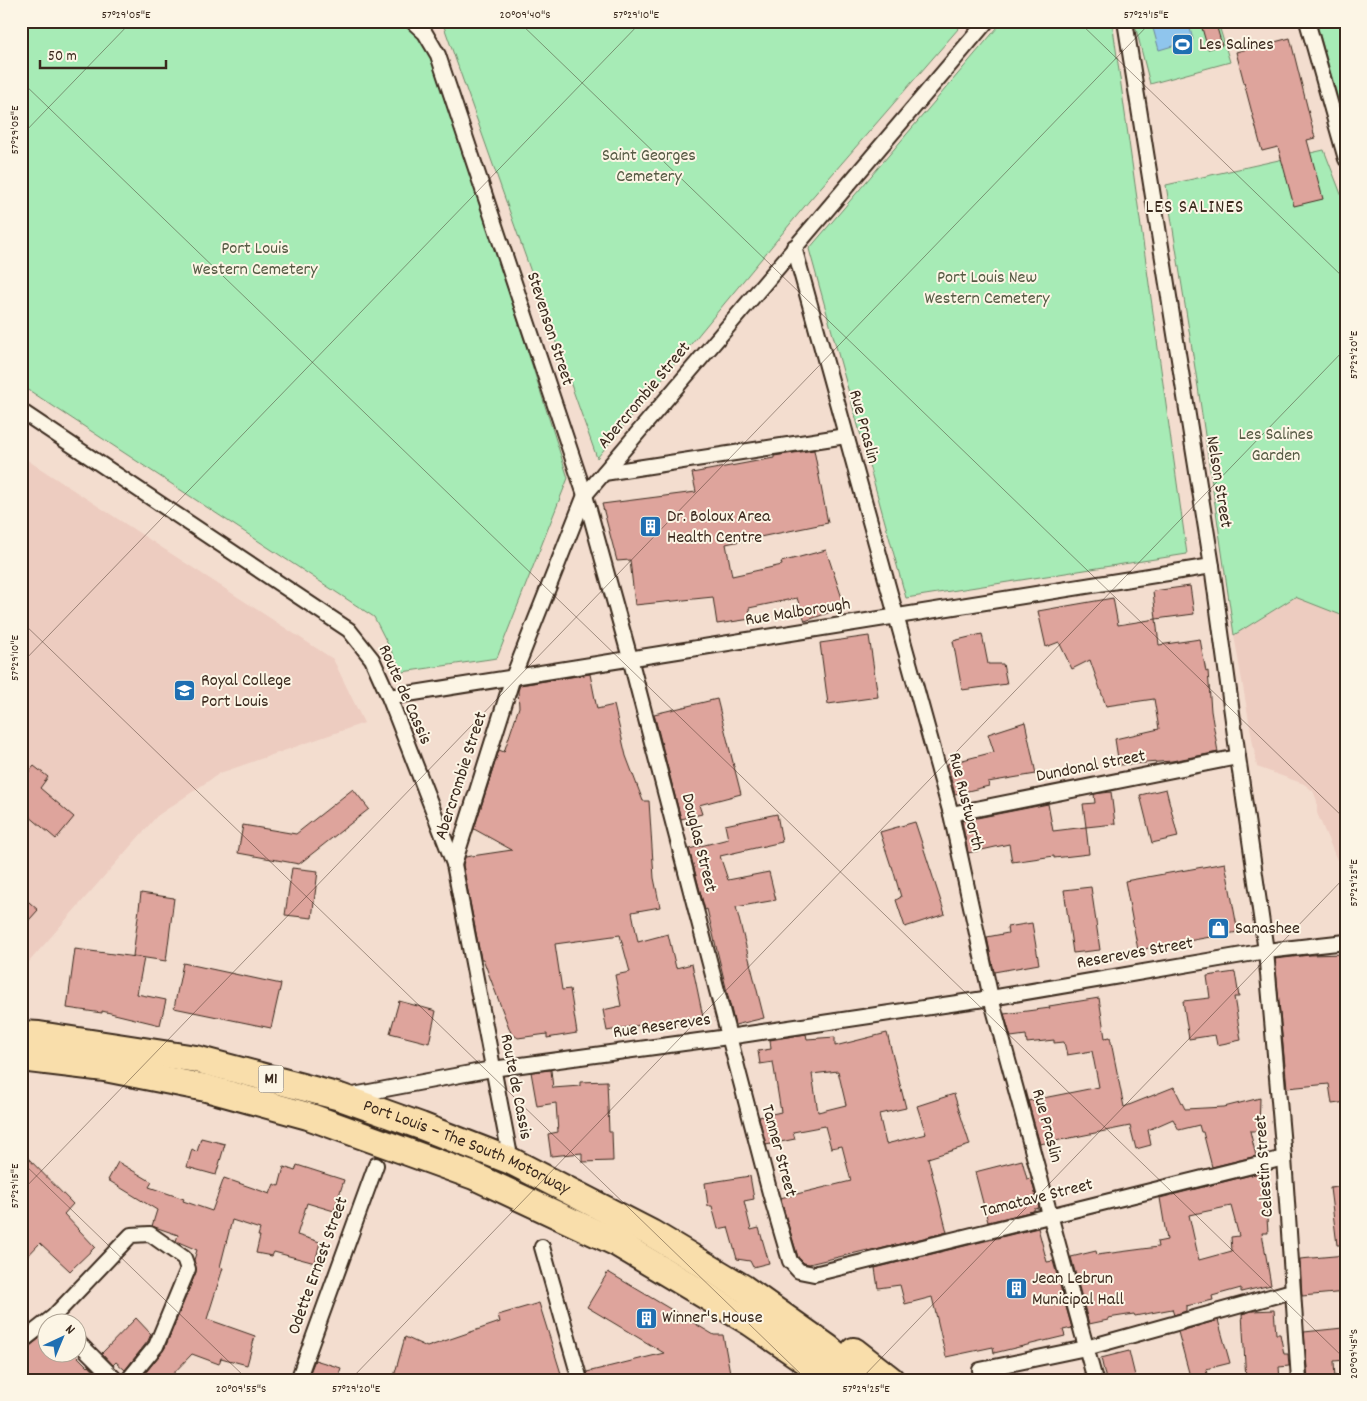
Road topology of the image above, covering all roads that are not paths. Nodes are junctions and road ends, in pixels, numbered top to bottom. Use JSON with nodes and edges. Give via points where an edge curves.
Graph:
{"nodes":[{"id":1,"x":412,"y":21,"type":"edge"},
{"id":2,"x":987,"y":21,"type":"edge"},
{"id":3,"x":1125,"y":21,"type":"edge"},
{"id":4,"x":1307,"y":21,"type":"edge"},
{"id":5,"x":1346,"y":159,"type":"edge"},
{"id":6,"x":794,"y":247,"type":"junction"},
{"id":7,"x":21,"y":411,"type":"edge"},
{"id":8,"x":846,"y":436,"type":"junction"},
{"id":9,"x":604,"y":473,"type":"junction"},
{"id":10,"x":585,"y":494,"type":"junction"},
{"id":11,"x":1212,"y":566,"type":"junction"},
{"id":12,"x":896,"y":616,"type":"junction"},
{"id":13,"x":630,"y":658,"type":"junction"},
{"id":14,"x":514,"y":677,"type":"junction"},
{"id":15,"x":389,"y":697,"type":"junction"},
{"id":16,"x":1238,"y":757,"type":"junction"},
{"id":17,"x":951,"y":814,"type":"junction"},
{"id":18,"x":454,"y":864,"type":"junction"},
{"id":19,"x":1346,"y":942,"type":"edge"},
{"id":20,"x":1266,"y":950,"type":"junction"},
{"id":21,"x":991,"y":998,"type":"junction"},
{"id":22,"x":21,"y":1034,"type":"edge"},
{"id":23,"x":728,"y":1037,"type":"junction"},
{"id":24,"x":21,"y":1058,"type":"edge"},
{"id":25,"x":492,"y":1070,"type":"junction"},
{"id":26,"x":340,"y":1097,"type":"junction"},
{"id":27,"x":1284,"y":1158,"type":"junction"},
{"id":28,"x":511,"y":1161,"type":"junction"},
{"id":29,"x":376,"y":1165,"type":"dead end"},
{"id":30,"x":1051,"y":1215,"type":"junction"},
{"id":31,"x":650,"y":1233,"type":"junction"},
{"id":32,"x":542,"y":1247,"type":"dead end"},
{"id":33,"x":799,"y":1271,"type":"joint"},
{"id":34,"x":1292,"y":1291,"type":"junction"},
{"id":35,"x":61,"y":1314,"type":"edge"},
{"id":36,"x":38,"y":1331,"type":"edge"},
{"id":37,"x":21,"y":1342,"type":"edge"},
{"id":38,"x":1086,"y":1348,"type":"junction"},
{"id":39,"x":88,"y":1352,"type":"edge"},
{"id":40,"x":980,"y":1370,"type":"dead end"},
{"id":41,"x":116,"y":1380,"type":"edge"},
{"id":42,"x":128,"y":1380,"type":"edge"},
{"id":43,"x":298,"y":1380,"type":"edge"},
{"id":44,"x":580,"y":1380,"type":"edge"},
{"id":45,"x":827,"y":1380,"type":"edge"},
{"id":46,"x":865,"y":1380,"type":"edge"},
{"id":47,"x":890,"y":1380,"type":"edge"},
{"id":48,"x":1095,"y":1380,"type":"edge"},
{"id":49,"x":1299,"y":1380,"type":"edge"}],
"edges":[{"from":1,"to":10,"type":"street","name":"Stevenson Street","via":[[425,33],[438,55]]},
{"from":2,"to":6,"type":"street","name":"Abercrombie Street"},
{"from":3,"to":11,"type":"street","name":"Nelson Street"},
{"from":4,"to":5,"type":"street"},
{"from":6,"to":8,"type":"street","name":"Rue Praslin"},
{"from":6,"to":9,"type":"street","name":"Abercrombie Street"},
{"from":7,"to":15,"type":"street","name":"Route de Cassis","via":[[349,630],[372,660]]},
{"from":8,"to":9,"type":"street"},
{"from":8,"to":12,"type":"street","name":"Rue Praslin"},
{"from":9,"to":10,"type":"street","name":"Abercrombie Street"},
{"from":10,"to":13,"type":"street","name":"Stevenson Street"},
{"from":10,"to":14,"type":"street","name":"Abercrombie Street"},
{"from":11,"to":12,"type":"street","name":"Rue Malborough"},
{"from":11,"to":16,"type":"street","name":"Nelson Street"},
{"from":12,"to":13,"type":"street","name":"Rue Malborough"},
{"from":12,"to":17,"type":"street","name":"Rue Rustworth"},
{"from":13,"to":14,"type":"street","name":"Rue Malborough"},
{"from":13,"to":23,"type":"street","name":"Douglas Street"},
{"from":14,"to":15,"type":"street","name":"Rue Malborough"},
{"from":14,"to":18,"type":"street","name":"Abercrombie Street"},
{"from":15,"to":18,"type":"street","name":"Route de Cassis"},
{"from":16,"to":17,"type":"street","name":"Dundonal Street"},
{"from":16,"to":20,"type":"street","name":"Nelson Street"},
{"from":17,"to":21,"type":"street","name":"Rue Rustworth"},
{"from":18,"to":25,"type":"street","name":"Route de Cassis"},
{"from":19,"to":20,"type":"street","name":"Resereves Street"},
{"from":20,"to":21,"type":"street","name":"Resereves Street"},
{"from":20,"to":27,"type":"street","name":"Celestin Street"},
{"from":21,"to":23,"type":"street","name":"Rue Resereves"},
{"from":21,"to":30,"type":"street","name":"Rue Praslin"},
{"from":22,"to":26,"type":"highway","name":"Port Louis – The South Motorway","number":"M1","via":[[196,1059]]},
{"from":23,"to":25,"type":"street","name":"Rue Resereves"},
{"from":23,"to":33,"type":"street","name":"Tanner Street","via":[[790,1261]]},
{"from":24,"to":45,"type":"highway","name":"Port Louis – The South Motorway","number":"M1","via":[[105,1068],[206,1088],[308,1116],[474,1176],[617,1243],[750,1322],[805,1360]]},
{"from":25,"to":26,"type":"street","name":"Rue Resereves"},
{"from":25,"to":28,"type":"street","name":"Route de Cassis"},
{"from":26,"to":28,"type":"highway","name":"Port Louis – The South Motorway","number":"M1"},
{"from":27,"to":30,"type":"street","name":"Tamatave Street"},
{"from":27,"to":34,"type":"street","name":"Celestin Street"},
{"from":28,"to":31,"type":"highway","name":"Port Louis – The South Motorway","number":"M1"},
{"from":29,"to":43,"type":"street","name":"Odette Ernest Street"},
{"from":30,"to":33,"type":"street","name":"Tamatave Street","via":[[814,1274]]},
{"from":30,"to":38,"type":"street","name":"Rue Praslin"},
{"from":31,"to":46,"type":"highway","name":"Port Louis – The South Motorway","number":"M1","via":[[743,1288],[828,1348]]},
{"from":31,"to":47,"type":"highway","via":[[747,1277],[807,1316]]},
{"from":32,"to":44,"type":"street"},
{"from":34,"to":38,"type":"street"},
{"from":34,"to":49,"type":"street","name":"Celestin Street"},
{"from":35,"to":42,"type":"street","via":[[131,1236],[150,1234],[184,1258],[188,1269],[156,1346]]},
{"from":36,"to":37,"type":"street"},
{"from":38,"to":40,"type":"street"},
{"from":38,"to":48,"type":"street","name":"Rue Praslin"},
{"from":39,"to":41,"type":"street"}]}
